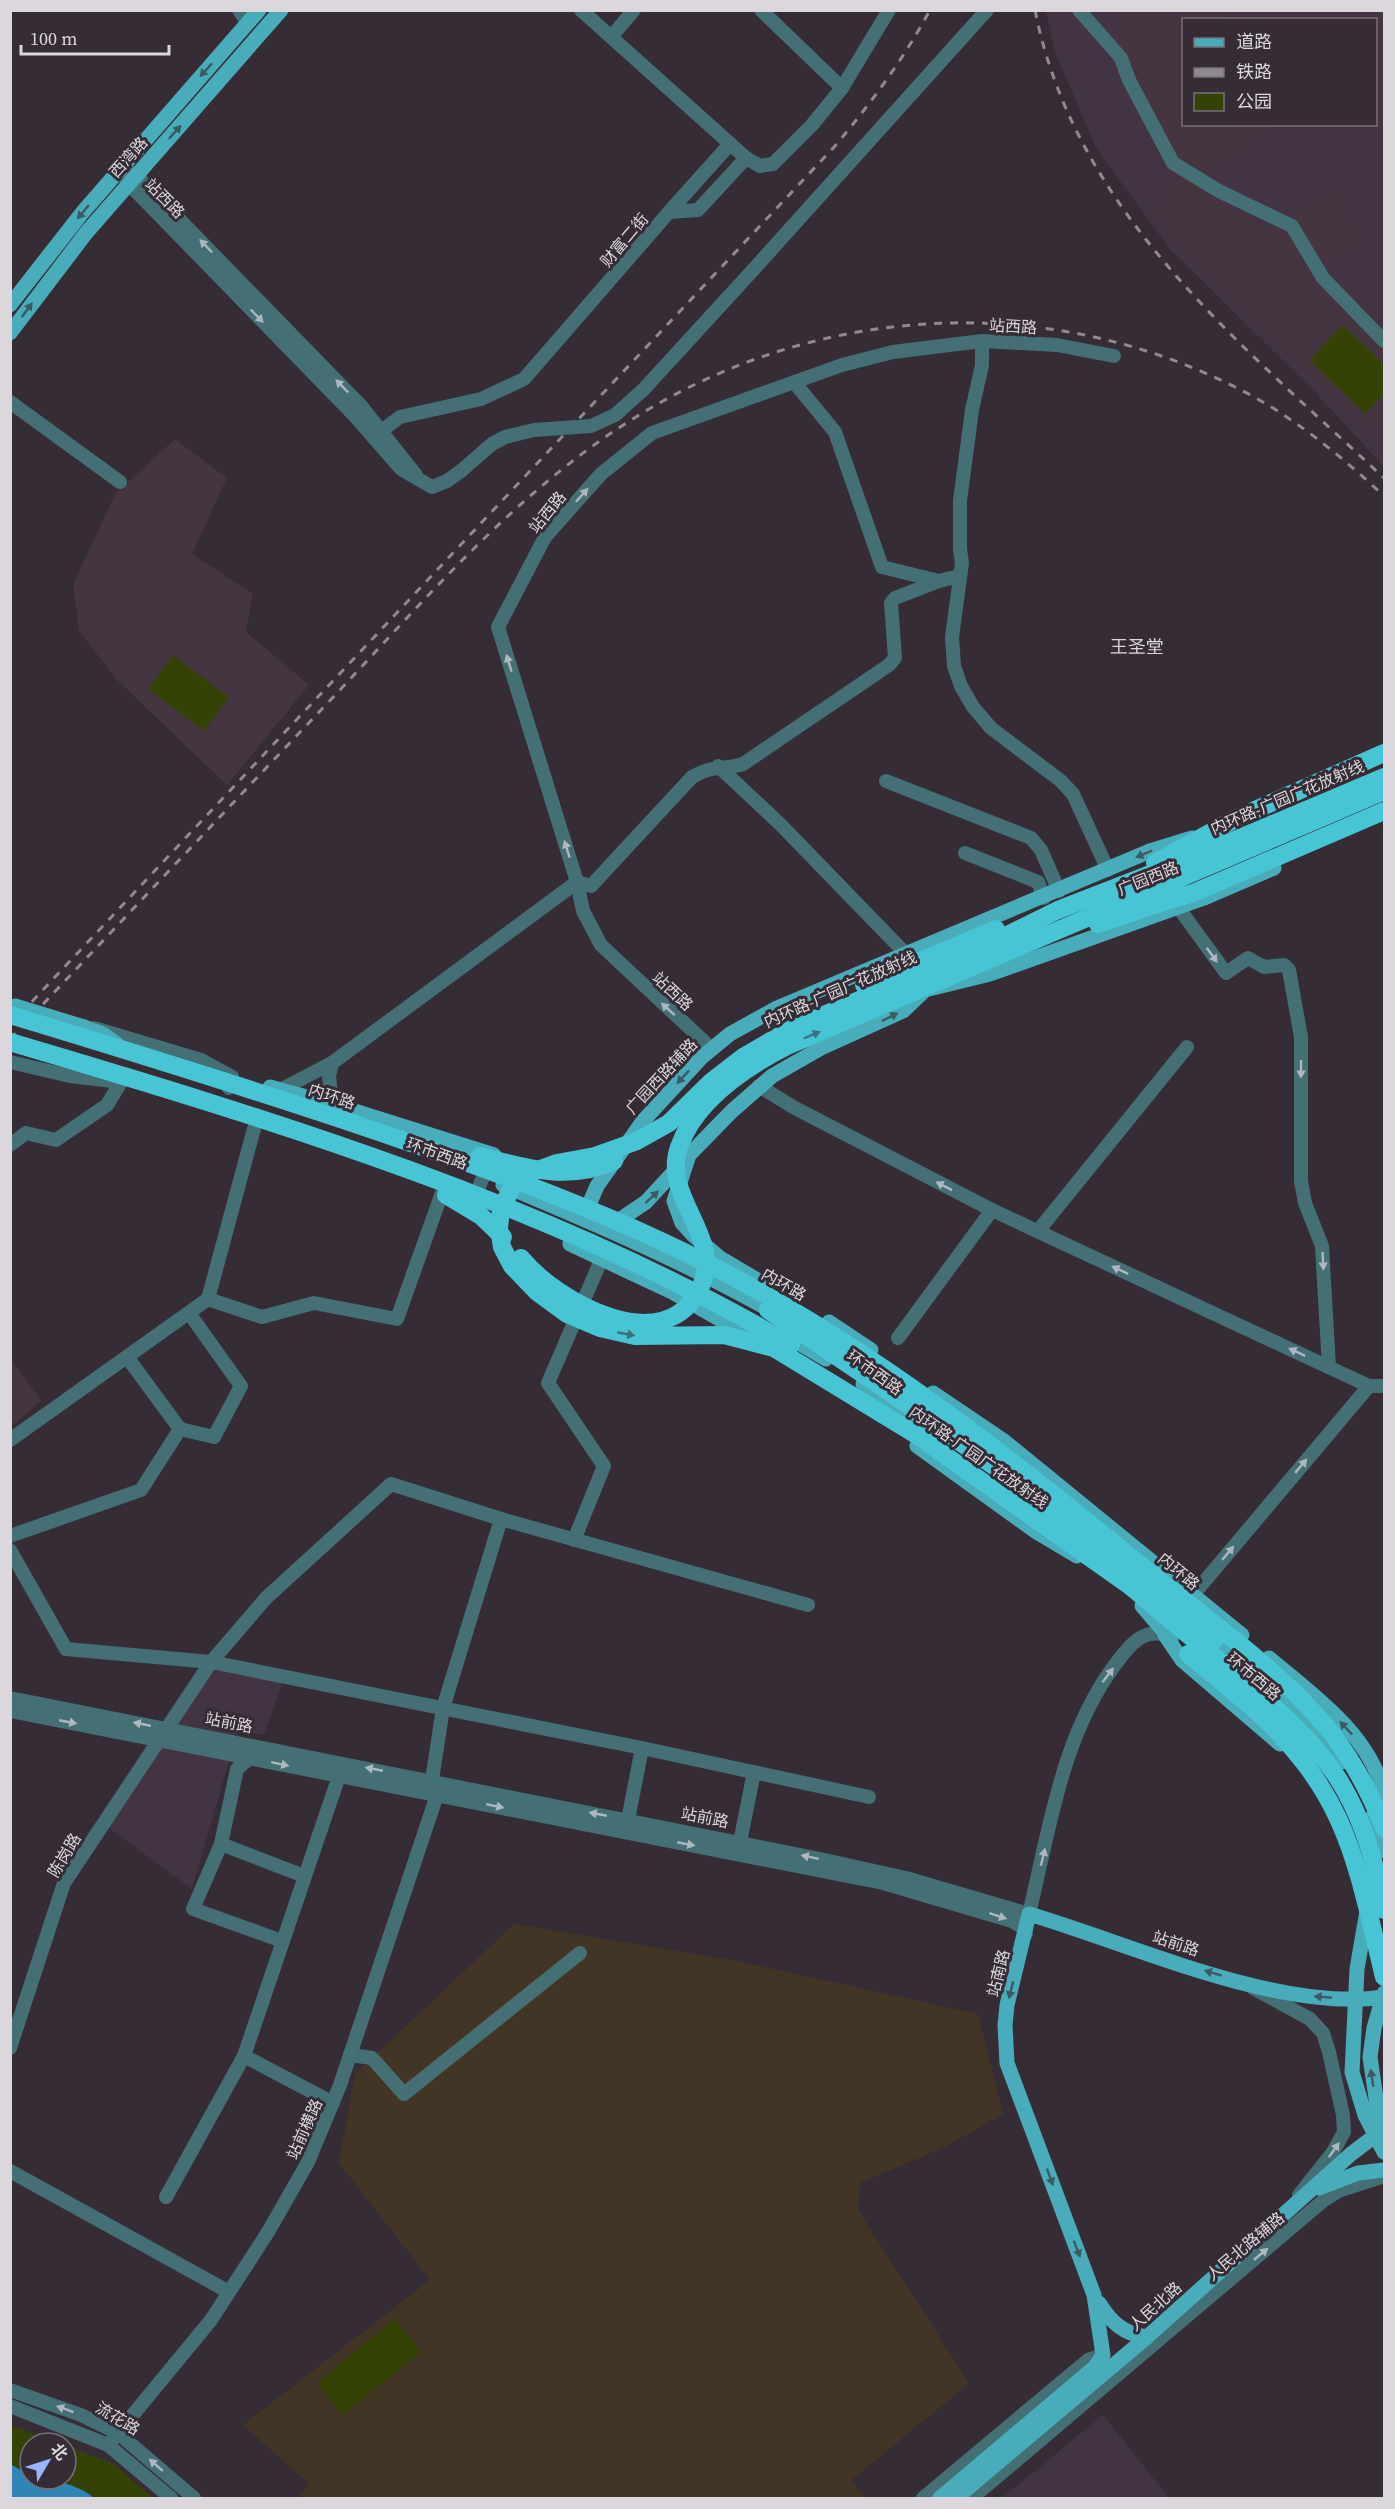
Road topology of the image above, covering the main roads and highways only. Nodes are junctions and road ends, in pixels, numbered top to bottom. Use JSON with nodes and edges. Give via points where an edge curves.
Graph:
{"nodes":[{"id":1,"x":259,"y":10,"type":"edge"},
{"id":2,"x":281,"y":10,"type":"edge"},
{"id":3,"x":244,"y":17,"type":"edge"},
{"id":4,"x":10,"y":305,"type":"edge"},
{"id":5,"x":10,"y":333,"type":"edge"},
{"id":6,"x":1384,"y":753,"type":"edge"},
{"id":7,"x":1384,"y":768,"type":"edge"},
{"id":8,"x":1384,"y":777,"type":"edge"},
{"id":9,"x":1384,"y":791,"type":"edge"},
{"id":10,"x":1383,"y":810,"type":"edge"},
{"id":11,"x":1242,"y":830,"type":"junction"},
{"id":12,"x":1179,"y":885,"type":"junction"},
{"id":13,"x":1109,"y":890,"type":"junction"},
{"id":14,"x":1058,"y":910,"type":"junction"},
{"id":15,"x":1142,"y":919,"type":"junction"},
{"id":16,"x":936,"y":943,"type":"junction"},
{"id":17,"x":983,"y":963,"type":"junction"},
{"id":18,"x":925,"y":990,"type":"junction"},
{"id":19,"x":12,"y":1029,"type":"edge"},
{"id":20,"x":104,"y":1034,"type":"junction"},
{"id":21,"x":57,"y":1048,"type":"junction"},
{"id":22,"x":141,"y":1061,"type":"junction"},
{"id":23,"x":225,"y":1082,"type":"junction"},
{"id":24,"x":643,"y":1121,"type":"junction"},
{"id":25,"x":448,"y":1142,"type":"junction"},
{"id":26,"x":407,"y":1150,"type":"junction"},
{"id":27,"x":689,"y":1155,"type":"junction"},
{"id":28,"x":383,"y":1162,"type":"junction"},
{"id":29,"x":481,"y":1182,"type":"junction"},
{"id":30,"x":589,"y":1221,"type":"junction"},
{"id":31,"x":605,"y":1229,"type":"junction"},
{"id":32,"x":587,"y":1251,"type":"junction"},
{"id":33,"x":613,"y":1258,"type":"junction"},
{"id":34,"x":852,"y":1336,"type":"junction"},
{"id":35,"x":815,"y":1352,"type":"junction"},
{"id":36,"x":840,"y":1353,"type":"junction"},
{"id":37,"x":803,"y":1368,"type":"junction"},
{"id":38,"x":907,"y":1418,"type":"junction"},
{"id":39,"x":897,"y":1432,"type":"junction"},
{"id":40,"x":1100,"y":1558,"type":"junction"},
{"id":41,"x":1139,"y":1599,"type":"junction"},
{"id":42,"x":1165,"y":1635,"type":"junction"},
{"id":43,"x":1215,"y":1640,"type":"junction"},
{"id":44,"x":1188,"y":1654,"type":"joint"},
{"id":45,"x":1360,"y":1767,"type":"junction"},
{"id":46,"x":1333,"y":1785,"type":"junction"},
{"id":47,"x":1384,"y":1797,"type":"edge"},
{"id":48,"x":1344,"y":1803,"type":"junction"},
{"id":49,"x":1384,"y":1828,"type":"edge"},
{"id":50,"x":1384,"y":1851,"type":"edge"},
{"id":51,"x":1384,"y":1910,"type":"edge"},
{"id":52,"x":1029,"y":1914,"type":"joint"},
{"id":53,"x":1384,"y":1977,"type":"edge"},
{"id":54,"x":1384,"y":1996,"type":"edge"},
{"id":55,"x":1356,"y":2000,"type":"junction"},
{"id":56,"x":1379,"y":2132,"type":"edge"},
{"id":57,"x":1384,"y":2152,"type":"edge"},
{"id":58,"x":1384,"y":2170,"type":"edge"},
{"id":59,"x":1308,"y":2193,"type":"junction"},
{"id":60,"x":1094,"y":2295,"type":"junction"},
{"id":61,"x":1147,"y":2337,"type":"junction"},
{"id":62,"x":940,"y":2499,"type":"edge"},
{"id":63,"x":956,"y":2499,"type":"edge"}],
"edges":[{"from":1,"to":3,"type":"main road","name":"西湾路"},
{"from":5,"to":2,"type":"main road","name":"西湾路","one_way":true,"via":[[67,256]]},
{"from":3,"to":4,"type":"main road","name":"西湾路","one_way":true},
{"from":6,"to":13,"type":"highway","bridge":true,"via":[[1238,818]]},
{"from":7,"to":11,"type":"main road","name":"广园西路"},
{"from":8,"to":13,"type":"highway","name":"内环路-广园广花放射线","bridge":true},
{"from":9,"to":17,"type":"highway","name":"内环路-广园广花放射线","bridge":true},
{"from":10,"to":12,"type":"main road","name":"广园西路"},
{"from":10,"to":15,"type":"main road","via":[[1178,907]]},
{"from":10,"to":17,"type":"highway","bridge":true,"via":[[1193,893]]},
{"from":11,"to":16,"type":"main road","name":"广园西路辅路","one_way":true,"via":[[1183,840]]},
{"from":11,"to":16,"type":"main road","name":"广园西路","via":[[944,960]]},
{"from":12,"to":15,"type":"main road"},
{"from":12,"to":18,"type":"main road","name":"广园西路"},
{"from":13,"to":14,"type":"highway","name":"内环路-广园广花放射线","bridge":true},
{"from":14,"to":23,"type":"highway","bridge":true,"via":[[979,936],[777,1024],[709,1070],[629,1152],[587,1171],[522,1167]]},
{"from":14,"to":41,"type":"highway","name":"内环路-广园广花放射线","one_way":true,"bridge":true,"via":[[973,952],[776,1037],[730,1066],[669,1123],[637,1141],[527,1174],[506,1196],[500,1237],[505,1255],[528,1284],[544,1299],[582,1321],[635,1336],[741,1337],[790,1356],[915,1434]]},
{"from":15,"to":18,"type":"main road","via":[[974,979]]},
{"from":16,"to":24,"type":"main road","name":"广园西路辅路","one_way":true,"via":[[742,1026],[711,1048]]},
{"from":28,"to":17,"type":"highway","name":"内环路-广园广花放射线","one_way":true,"bridge":true,"via":[[481,1216],[545,1283],[585,1308],[621,1319],[652,1322],[677,1314],[698,1293],[707,1258],[680,1193],[675,1168],[678,1147],[689,1125],[720,1092],[787,1046]]},
{"from":27,"to":18,"type":"main road","one_way":true,"via":[[759,1086],[800,1059],[903,1011]]},
{"from":19,"to":20,"type":"main road","bridge":true,"via":[[84,1027]]},
{"from":19,"to":21,"type":"main road","name":"环市西路"},
{"from":19,"to":23,"type":"highway","name":"内环路","bridge":true},
{"from":19,"to":28,"type":"highway","bridge":true,"via":[[196,1099]]},
{"from":20,"to":22,"type":"main road"},
{"from":20,"to":23,"type":"main road"},
{"from":21,"to":22,"type":"main road","name":"环市西路"},
{"from":21,"to":29,"type":"main road","name":"环市西路"},
{"from":21,"to":32,"type":"main road","via":[[121,1082],[443,1190]]},
{"from":22,"to":23,"type":"main road","name":"环市西路"},
{"from":23,"to":25,"type":"main road","via":[[280,1090],[337,1105]]},
{"from":23,"to":26,"type":"main road","name":"环市西路"},
{"from":23,"to":31,"type":"highway","name":"内环路","bridge":true,"via":[[501,1175]]},
{"from":24,"to":25,"type":"main road","via":[[592,1166],[571,1175]]},
{"from":24,"to":30,"type":"main road","name":"广园西路辅路","via":[[597,1186],[588,1207]]},
{"from":25,"to":26,"type":"main road"},
{"from":25,"to":29,"type":"main road"},
{"from":26,"to":29,"type":"main road","name":"环市西路"},
{"from":31,"to":27,"type":"main road","one_way":true,"via":[[646,1202]]},
{"from":27,"to":34,"type":"main road","via":[[674,1201],[683,1224],[720,1258]]},
{"from":28,"to":41,"type":"highway","bridge":true,"via":[[573,1236],[781,1339],[977,1465],[1043,1513]]},
{"from":29,"to":30,"type":"main road","name":"环市西路"},
{"from":29,"to":31,"type":"main road","name":"环市西路"},
{"from":30,"to":31,"type":"main road","name":"广园西路辅路"},
{"from":31,"to":32,"type":"main road"},
{"from":31,"to":33,"type":"main road","name":"环市西路"},
{"from":31,"to":36,"type":"main road","name":"环市西路","via":[[729,1287]]},
{"from":31,"to":40,"type":"highway","bridge":true,"via":[[734,1289],[804,1333],[981,1456]]},
{"from":31,"to":49,"type":"highway","name":"内环路","bridge":true,"via":[[726,1273],[802,1317],[963,1423],[1030,1474],[1303,1702],[1353,1764]]},
{"from":32,"to":33,"type":"main road"},
{"from":33,"to":35,"type":"main road","name":"环市西路","via":[[749,1314]]},
{"from":33,"to":37,"type":"main road"},
{"from":34,"to":36,"type":"main road"},
{"from":45,"to":34,"type":"main road","one_way":true,"via":[[1359,1741],[1326,1707],[1216,1612],[1004,1441]]},
{"from":35,"to":37,"type":"main road"},
{"from":35,"to":38,"type":"main road","name":"环市西路"},
{"from":36,"to":43,"type":"main road","name":"环市西路","via":[[1005,1465]]},
{"from":37,"to":39,"type":"main road"},
{"from":38,"to":39,"type":"main road"},
{"from":38,"to":40,"type":"main road","name":"环市西路"},
{"from":39,"to":40,"type":"main road","via":[[1035,1531]]},
{"from":40,"to":41,"type":"main road","name":"环市西路"},
{"from":40,"to":43,"type":"highway"},
{"from":41,"to":42,"type":"main road"},
{"from":41,"to":46,"type":"main road","name":"环市西路","via":[[1282,1724]]},
{"from":41,"to":51,"type":"highway","bridge":true,"via":[[1291,1721],[1321,1755],[1360,1820]]},
{"from":42,"to":44,"type":"main road"},
{"from":42,"to":48,"type":"main road","via":[[1182,1660]]},
{"from":43,"to":45,"type":"main road","name":"环市西路"},
{"from":44,"to":53,"type":"highway","bridge":true,"via":[[1252,1707],[1306,1762],[1335,1808],[1359,1870]]},
{"from":45,"to":46,"type":"main road"},
{"from":45,"to":47,"type":"main road","name":"环市西路"},
{"from":45,"to":50,"type":"main road","via":[[1368,1809]]},
{"from":46,"to":48,"type":"main road","name":"环市西路"},
{"from":48,"to":55,"type":"main road","name":"环市西路","via":[[1365,1861],[1370,1891]]},
{"from":55,"to":52,"type":"main road","name":"站前路","one_way":true,"via":[[1290,1993],[1237,1980]]},
{"from":52,"to":60,"type":"main road","name":"站南路","one_way":true,"via":[[1007,2005],[1008,2063]]},
{"from":54,"to":55,"type":"main road","name":"站前路"},
{"from":56,"to":54,"type":"main road","one_way":true,"via":[[1370,2057]]},
{"from":55,"to":56,"type":"main road","name":"环市西路","via":[[1352,2072],[1356,2092]]},
{"from":56,"to":57,"type":"main road","name":"环市西路"},
{"from":56,"to":59,"type":"main road","name":"人民北路"},
{"from":58,"to":59,"type":"main road","via":[[1358,2173]]},
{"from":59,"to":61,"type":"main road","name":"人民北路","via":[[1212,2287]]},
{"from":60,"to":61,"type":"main road","via":[[1114,2324]]},
{"from":60,"to":62,"type":"main road","name":"站南路","via":[[1103,2355],[1095,2367],[1014,2429]]},
{"from":61,"to":63,"type":"main road","name":"人民北路","via":[[1077,2403]]}]}
